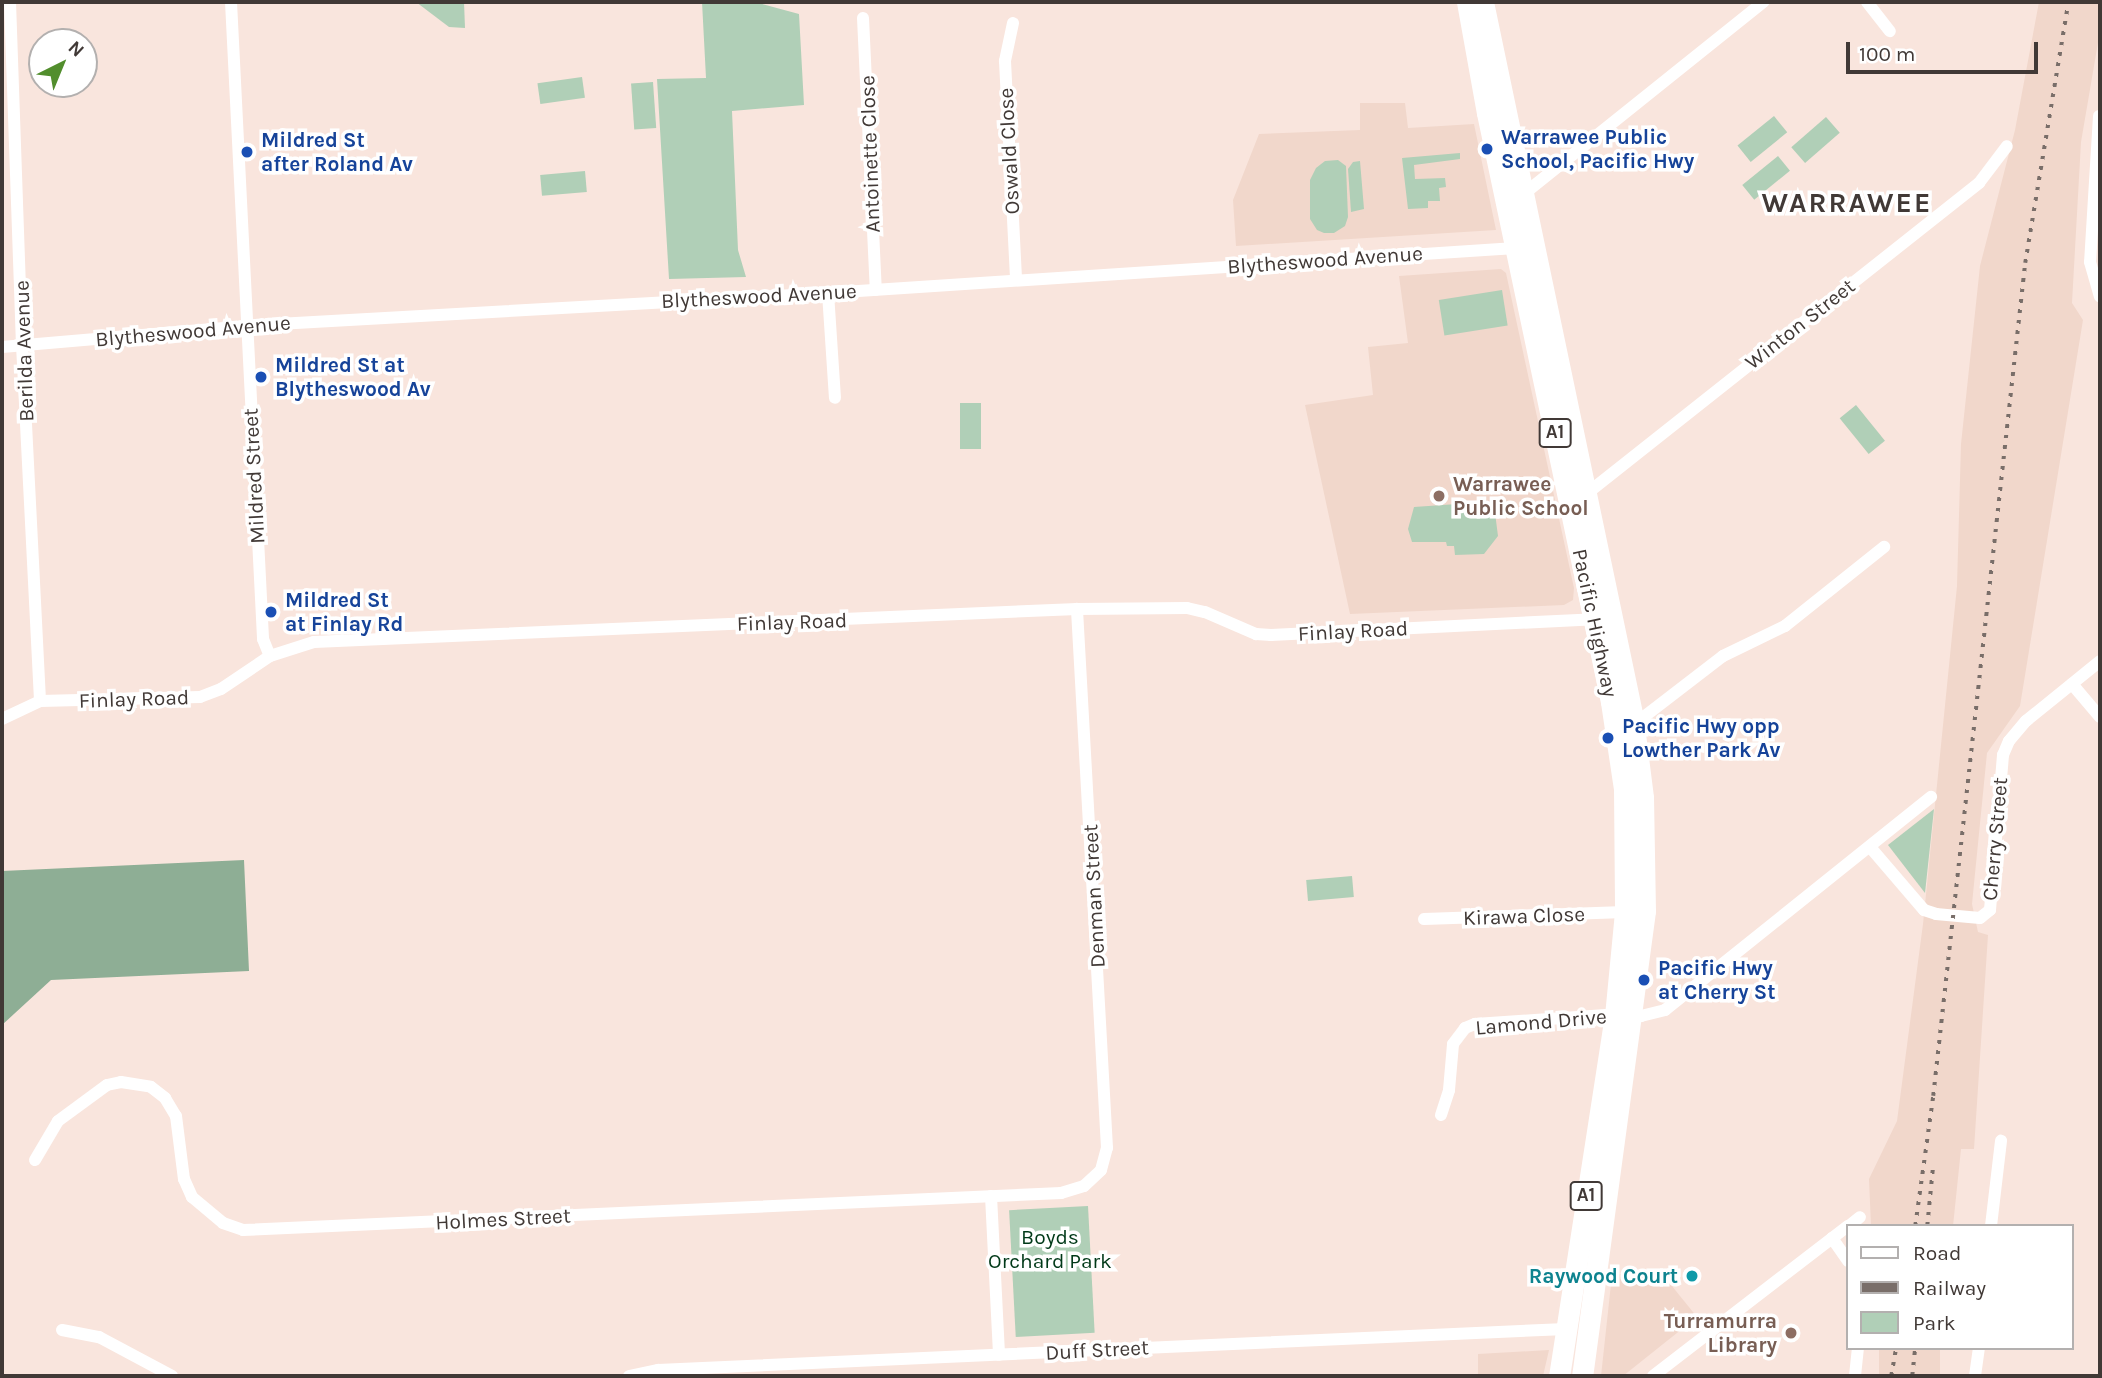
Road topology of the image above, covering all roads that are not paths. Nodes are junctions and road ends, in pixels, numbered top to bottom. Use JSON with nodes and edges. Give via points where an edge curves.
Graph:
{"nodes":[{"id":1,"x":10,"y":2,"type":"edge"},
{"id":2,"x":231,"y":2,"type":"edge"},
{"id":3,"x":1467,"y":2,"type":"edge"},
{"id":4,"x":1483,"y":2,"type":"edge"},
{"id":5,"x":1763,"y":2,"type":"edge"},
{"id":6,"x":1867,"y":2,"type":"edge"},
{"id":7,"x":863,"y":18,"type":"dead end"},
{"id":8,"x":1013,"y":23,"type":"dead end"},
{"id":9,"x":1890,"y":31,"type":"dead end"},
{"id":10,"x":2099,"y":116,"type":"edge"},
{"id":11,"x":2007,"y":146,"type":"dead end"},
{"id":12,"x":1515,"y":198,"type":"junction"},
{"id":13,"x":1516,"y":248,"type":"junction"},
{"id":14,"x":1016,"y":280,"type":"junction"},
{"id":15,"x":876,"y":290,"type":"junction"},
{"id":16,"x":828,"y":293,"type":"junction"},
{"id":17,"x":2100,"y":297,"type":"edge"},
{"id":18,"x":246,"y":326,"type":"junction"},
{"id":19,"x":22,"y":345,"type":"junction"},
{"id":20,"x":2,"y":348,"type":"edge"},
{"id":21,"x":835,"y":398,"type":"dead end"},
{"id":22,"x":1586,"y":495,"type":"junction"},
{"id":23,"x":1884,"y":547,"type":"dead end"},
{"id":24,"x":1077,"y":610,"type":"junction"},
{"id":25,"x":1595,"y":619,"type":"junction"},
{"id":26,"x":270,"y":656,"type":"junction"},
{"id":27,"x":2100,"y":661,"type":"edge"},
{"id":28,"x":2072,"y":684,"type":"junction"},
{"id":29,"x":40,"y":701,"type":"junction"},
{"id":30,"x":1633,"y":718,"type":"junction"},
{"id":31,"x":2100,"y":718,"type":"edge"},
{"id":32,"x":2,"y":719,"type":"edge"},
{"id":33,"x":1931,"y":797,"type":"dead end"},
{"id":34,"x":1870,"y":847,"type":"junction"},
{"id":35,"x":1625,"y":912,"type":"junction"},
{"id":36,"x":1424,"y":919,"type":"dead end"},
{"id":37,"x":1624,"y":1016,"type":"junction"},
{"id":38,"x":1441,"y":1115,"type":"dead end"},
{"id":39,"x":2001,"y":1141,"type":"dead end"},
{"id":40,"x":35,"y":1160,"type":"dead end"},
{"id":41,"x":1094,"y":1179,"type":"joint"},
{"id":42,"x":991,"y":1196,"type":"junction"},
{"id":43,"x":1860,"y":1217,"type":"dead end"},
{"id":44,"x":1851,"y":1224,"type":"edge"},
{"id":45,"x":1991,"y":1224,"type":"edge"},
{"id":46,"x":1846,"y":1228,"type":"edge"},
{"id":47,"x":1832,"y":1238,"type":"junction"},
{"id":48,"x":1846,"y":1258,"type":"edge"},
{"id":49,"x":1566,"y":1329,"type":"junction"},
{"id":50,"x":62,"y":1330,"type":"dead end"},
{"id":51,"x":1858,"y":1350,"type":"edge"},
{"id":52,"x":1979,"y":1350,"type":"edge"},
{"id":53,"x":999,"y":1355,"type":"junction"},
{"id":54,"x":172,"y":1376,"type":"edge"},
{"id":55,"x":629,"y":1376,"type":"edge"},
{"id":56,"x":1559,"y":1376,"type":"edge"},
{"id":57,"x":1582,"y":1376,"type":"edge"},
{"id":58,"x":1653,"y":1376,"type":"edge"},
{"id":59,"x":1855,"y":1376,"type":"edge"},
{"id":60,"x":1975,"y":1376,"type":"edge"}],
"edges":[{"from":1,"to":19,"type":"street","name":"Berilda Avenue"},
{"from":2,"to":18,"type":"street","name":"Mildred Street"},
{"from":3,"to":12,"type":"highway","name":"Pacific Highway","number":"A1"},
{"from":4,"to":12,"type":"highway","name":"Pacific Highway","number":"A1"},
{"from":5,"to":12,"type":"street"},
{"from":6,"to":9,"type":"street"},
{"from":7,"to":15,"type":"street","name":"Antoinette Close"},
{"from":8,"to":14,"type":"street","name":"Oswald Close","via":[[1005,61]]},
{"from":10,"to":17,"type":"street","via":[[2090,262]]},
{"from":11,"to":22,"type":"street","name":"Winton Street","via":[[1979,183]]},
{"from":12,"to":13,"type":"highway","name":"Pacific Highway","number":"A1"},
{"from":12,"to":22,"type":"highway","name":"Pacific Highway","number":"A1"},
{"from":13,"to":14,"type":"street","name":"Blytheswood Avenue"},
{"from":13,"to":25,"type":"highway","name":"Pacific Highway","number":"A1"},
{"from":14,"to":15,"type":"street","name":"Blytheswood Avenue"},
{"from":15,"to":16,"type":"street","name":"Blytheswood Avenue"},
{"from":16,"to":18,"type":"street","name":"Blytheswood Avenue"},
{"from":16,"to":21,"type":"street"},
{"from":18,"to":19,"type":"street","name":"Blytheswood Avenue"},
{"from":18,"to":26,"type":"street","name":"Mildred Street","via":[[263,639]]},
{"from":19,"to":20,"type":"street","name":"Blytheswood Avenue"},
{"from":19,"to":29,"type":"street","name":"Berilda Avenue"},
{"from":22,"to":30,"type":"highway","name":"Pacific Highway","number":"A1"},
{"from":23,"to":30,"type":"street","via":[[1785,626],[1723,656],[1645,716]]},
{"from":24,"to":25,"type":"street","name":"Finlay Road","via":[[1187,608],[1256,634],[1271,635]]},
{"from":24,"to":26,"type":"street","name":"Finlay Road","via":[[314,642]]},
{"from":24,"to":41,"type":"street","name":"Denman Street","via":[[1107,1148]]},
{"from":25,"to":35,"type":"highway","name":"Pacific Highway","number":"A1","via":[[1624,789]]},
{"from":26,"to":29,"type":"street","name":"Finlay Road","via":[[221,689],[200,696]]},
{"from":27,"to":28,"type":"street","name":"Cherry Street"},
{"from":28,"to":31,"type":"street"},
{"from":28,"to":34,"type":"street","name":"Cherry Street","via":[[2021,726],[2003,755],[1990,910],[1980,918],[1936,914],[1917,903]]},
{"from":29,"to":32,"type":"street","name":"Finlay Road"},
{"from":30,"to":37,"type":"highway","name":"Pacific Highway","number":"A1","via":[[1643,797],[1645,911]]},
{"from":33,"to":34,"type":"street"},
{"from":34,"to":37,"type":"street","via":[[1665,1010]]},
{"from":35,"to":36,"type":"street","name":"Kirawa Close"},
{"from":35,"to":37,"type":"highway","name":"Pacific Highway","number":"A1"},
{"from":37,"to":38,"type":"street","name":"Lamond Drive","via":[[1465,1028],[1453,1044]]},
{"from":37,"to":49,"type":"highway","name":"Pacific Highway","number":"A1"},
{"from":37,"to":57,"type":"highway","name":"Pacific Highway","number":"A1"},
{"from":39,"to":45,"type":"street"},
{"from":40,"to":42,"type":"street","name":"Holmes Street","via":[[58,1121],[107,1085],[121,1082],[151,1087],[165,1098],[176,1116],[184,1179],[192,1197],[223,1223],[243,1230]]},
{"from":41,"to":42,"type":"street","name":"Holmes Street","via":[[1061,1193]]},
{"from":42,"to":53,"type":"street"},
{"from":43,"to":44,"type":"street"},
{"from":46,"to":47,"type":"street"},
{"from":47,"to":48,"type":"street"},
{"from":47,"to":58,"type":"street"},
{"from":49,"to":53,"type":"street","name":"Duff Street"},
{"from":49,"to":56,"type":"highway","name":"Pacific Highway","number":"A1"},
{"from":50,"to":54,"type":"street","via":[[99,1337]]},
{"from":51,"to":59,"type":"street"},
{"from":52,"to":60,"type":"street"},
{"from":53,"to":55,"type":"street","name":"Duff Street","via":[[658,1370]]}]}
